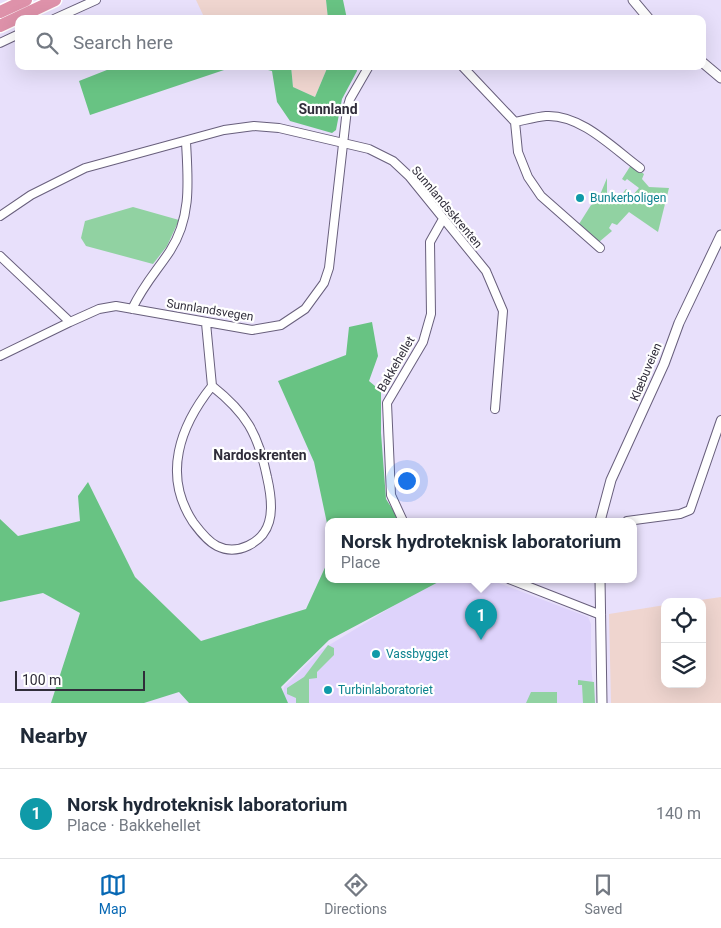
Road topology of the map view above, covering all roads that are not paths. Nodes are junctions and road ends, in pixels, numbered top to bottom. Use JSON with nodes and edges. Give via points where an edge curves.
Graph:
{"nodes":[{"id":1,"x":26,"y":0,"type":"edge"},
{"id":2,"x":55,"y":0,"type":"edge"},
{"id":3,"x":96,"y":0,"type":"edge"},
{"id":4,"x":633,"y":0,"type":"edge"},
{"id":5,"x":0,"y":12,"type":"edge"},
{"id":6,"x":23,"y":15,"type":"edge"},
{"id":7,"x":63,"y":15,"type":"edge"},
{"id":8,"x":646,"y":15,"type":"edge"},
{"id":9,"x":15,"y":19,"type":"edge"},
{"id":10,"x":0,"y":26,"type":"edge"},
{"id":11,"x":15,"y":36,"type":"edge"},
{"id":12,"x":0,"y":43,"type":"edge"},
{"id":13,"x":706,"y":65,"type":"edge"},
{"id":14,"x":367,"y":70,"type":"edge"},
{"id":15,"x":466,"y":70,"type":"edge"},
{"id":16,"x":721,"y":78,"type":"edge"},
{"id":17,"x":515,"y":122,"type":"junction"},
{"id":18,"x":186,"y":142,"type":"junction"},
{"id":19,"x":343,"y":143,"type":"junction"},
{"id":20,"x":640,"y":168,"type":"dead end"},
{"id":21,"x":0,"y":216,"type":"edge"},
{"id":22,"x":443,"y":219,"type":"junction"},
{"id":23,"x":721,"y":235,"type":"edge"},
{"id":24,"x":600,"y":248,"type":"dead end"},
{"id":25,"x":0,"y":256,"type":"edge"},
{"id":26,"x":132,"y":309,"type":"junction"},
{"id":27,"x":70,"y":322,"type":"junction"},
{"id":28,"x":206,"y":322,"type":"junction"},
{"id":29,"x":0,"y":356,"type":"edge"},
{"id":30,"x":212,"y":386,"type":"junction"},
{"id":31,"x":495,"y":409,"type":"dead end"},
{"id":32,"x":721,"y":420,"type":"edge"},
{"id":33,"x":402,"y":518,"type":"edge"},
{"id":34,"x":601,"y":518,"type":"edge"},
{"id":35,"x":637,"y":520,"type":"edge"},
{"id":36,"x":519,"y":583,"type":"edge"},
{"id":37,"x":600,"y":583,"type":"edge"},
{"id":38,"x":601,"y":615,"type":"junction"},
{"id":39,"x":602,"y":703,"type":"edge"}],
"edges":[{"from":1,"to":5,"type":"highway"},
{"from":2,"to":6,"type":"highway"},
{"from":3,"to":7,"type":"street"},
{"from":4,"to":8,"type":"street"},
{"from":9,"to":10,"type":"highway"},
{"from":11,"to":12,"type":"street"},
{"from":13,"to":16,"type":"street"},
{"from":14,"to":19,"type":"street","name":"Sunnlandsvegen","via":[[350,99]]},
{"from":15,"to":17,"type":"street"},
{"from":17,"to":20,"type":"street","via":[[547,116],[567,119],[583,126]]},
{"from":17,"to":24,"type":"street","via":[[518,152],[528,177],[541,196]]},
{"from":18,"to":19,"type":"street","name":"Sunnlandsskrenten","via":[[224,130],[254,126],[288,129]]},
{"from":18,"to":21,"type":"street","name":"Sunnlandsskrenten","via":[[85,168],[31,195]]},
{"from":18,"to":26,"type":"street","via":[[188,193],[181,230]]},
{"from":19,"to":22,"type":"street","name":"Sunnlandsskrenten","via":[[369,149],[393,161]]},
{"from":19,"to":28,"type":"street","name":"Sunnlandsvegen","via":[[329,268],[324,283],[305,309],[281,325],[252,330]]},
{"from":22,"to":31,"type":"street","name":"Sunnlandsskrenten","via":[[486,271],[503,311]]},
{"from":22,"to":33,"type":"street","name":"Bakkehellet","via":[[430,242],[431,314],[423,342],[386,403],[391,496]]},
{"from":23,"to":34,"type":"street","name":"Klæbuveien","via":[[611,480]]},
{"from":25,"to":27,"type":"street"},
{"from":26,"to":27,"type":"street","name":"Sunnlandsvegen","via":[[108,307]]},
{"from":26,"to":28,"type":"street","name":"Sunnlandsvegen"},
{"from":27,"to":29,"type":"street","name":"Sunnlandsvegen"},
{"from":28,"to":30,"type":"street"},
{"from":30,"to":30,"type":"street","via":[[194,408],[180,442],[179,488],[188,514],[204,536],[216,546],[237,549],[256,541],[269,523],[270,489],[254,434],[244,416]]},
{"from":32,"to":35,"type":"street","via":[[692,507],[684,514]]},
{"from":36,"to":38,"type":"street"},
{"from":37,"to":38,"type":"street"},
{"from":38,"to":39,"type":"street"}]}
